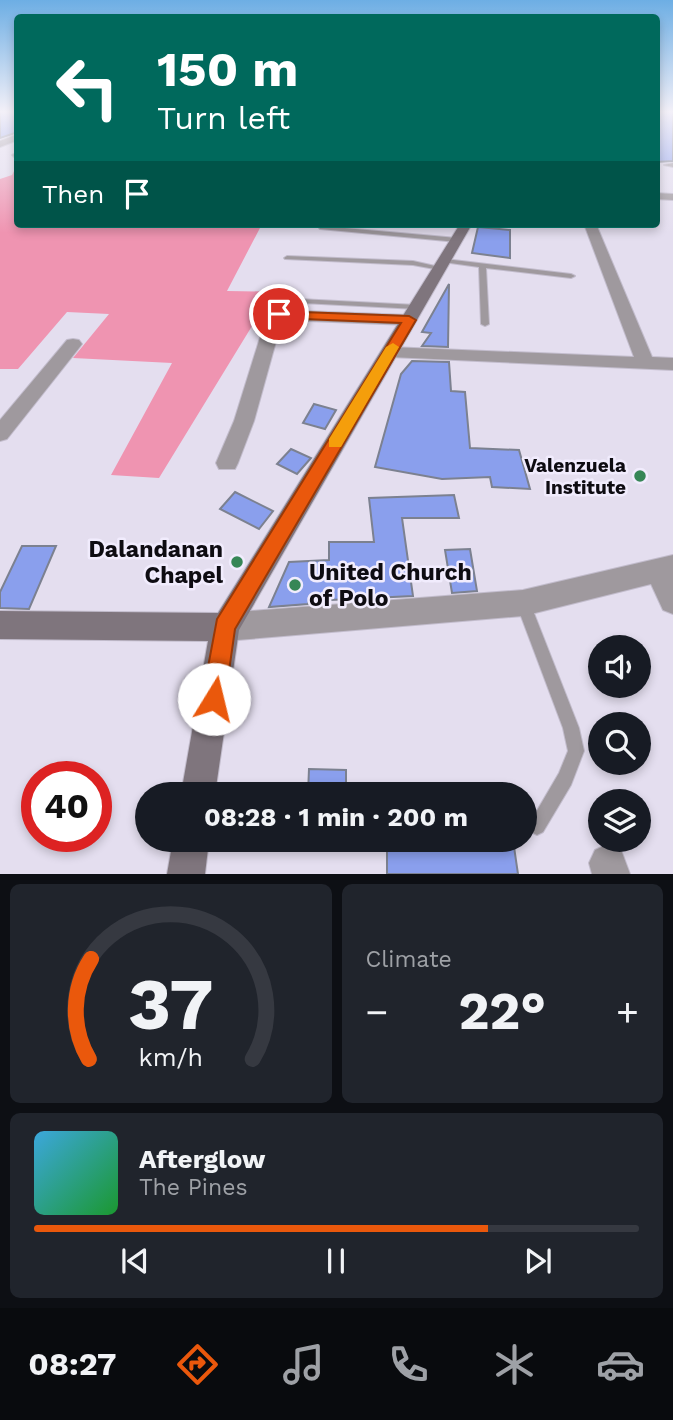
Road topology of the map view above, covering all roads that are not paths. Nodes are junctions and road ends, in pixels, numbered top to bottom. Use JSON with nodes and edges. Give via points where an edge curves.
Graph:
{"nodes":[{"id":1,"x":322,"y":228,"type":"dead end"},
{"id":2,"x":592,"y":228,"type":"edge"},
{"id":3,"x":462,"y":232,"type":"edge"},
{"id":4,"x":287,"y":258,"type":"dead end"},
{"id":5,"x":442,"y":264,"type":"junction"},
{"id":6,"x":482,"y":265,"type":"junction"},
{"id":7,"x":571,"y":276,"type":"dead end"},
{"id":8,"x":302,"y":301,"type":"dead end"},
{"id":9,"x":413,"y":313,"type":"junction"},
{"id":10,"x":485,"y":324,"type":"dead end"},
{"id":11,"x":74,"y":344,"type":"dead end"},
{"id":12,"x":390,"y":352,"type":"junction"},
{"id":13,"x":645,"y":363,"type":"junction"},
{"id":14,"x":673,"y":364,"type":"edge"},
{"id":15,"x":0,"y":434,"type":"edge"},
{"id":16,"x":227,"y":463,"type":"dead end"},
{"id":17,"x":666,"y":569,"type":"edge"},
{"id":18,"x":673,"y":601,"type":"edge"},
{"id":19,"x":523,"y":603,"type":"junction"},
{"id":20,"x":0,"y":625,"type":"edge"},
{"id":21,"x":225,"y":627,"type":"junction"},
{"id":22,"x":200,"y":782,"type":"edge"},
{"id":23,"x":537,"y":826,"type":"dead end"},
{"id":24,"x":189,"y":852,"type":"edge"},
{"id":25,"x":186,"y":874,"type":"edge"}],
"edges":[{"from":1,"to":3,"type":"lane"},
{"from":2,"to":13,"type":"street"},
{"from":3,"to":5,"type":"street"},
{"from":4,"to":5,"type":"lane"},
{"from":5,"to":6,"type":"lane"},
{"from":5,"to":9,"type":"street"},
{"from":6,"to":7,"type":"lane"},
{"from":6,"to":10,"type":"lane"},
{"from":8,"to":9,"type":"lane"},
{"from":9,"to":12,"type":"street"},
{"from":9,"to":16,"type":"street","via":[[275,315]]},
{"from":11,"to":15,"type":"street"},
{"from":12,"to":13,"type":"street"},
{"from":12,"to":21,"type":"street"},
{"from":13,"to":14,"type":"street"},
{"from":17,"to":18,"type":"street"},
{"from":17,"to":19,"type":"street"},
{"from":19,"to":21,"type":"street"},
{"from":19,"to":23,"type":"lane","via":[[576,751]]},
{"from":20,"to":21,"type":"street"},
{"from":21,"to":22,"type":"street"},
{"from":24,"to":25,"type":"street"}]}
